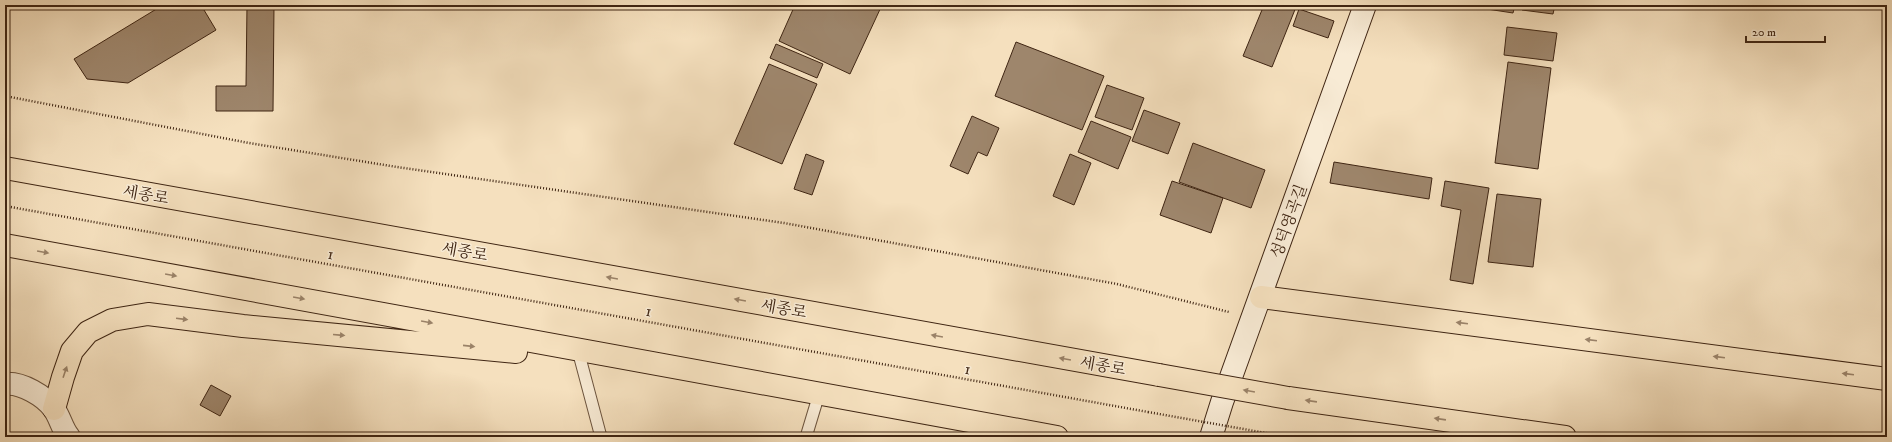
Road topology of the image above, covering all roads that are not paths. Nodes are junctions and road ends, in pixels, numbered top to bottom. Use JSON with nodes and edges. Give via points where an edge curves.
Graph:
{"nodes":[{"id":1,"x":1365,"y":5,"type":"edge"},
{"id":2,"x":5,"y":168,"type":"edge"},
{"id":3,"x":5,"y":245,"type":"edge"},
{"id":4,"x":1261,"y":297,"type":"junction"},
{"id":5,"x":580,"y":358,"type":"junction"},
{"id":6,"x":692,"y":370,"type":"junction"},
{"id":7,"x":1887,"y":379,"type":"edge"},
{"id":8,"x":5,"y":384,"type":"edge"},
{"id":9,"x":819,"y":394,"type":"junction"},
{"id":10,"x":54,"y":409,"type":"junction"},
{"id":11,"x":1479,"y":425,"type":"junction"},
{"id":12,"x":65,"y":435,"type":"edge"},
{"id":13,"x":603,"y":437,"type":"edge"},
{"id":14,"x":806,"y":437,"type":"edge"},
{"id":15,"x":1057,"y":437,"type":"edge"},
{"id":16,"x":1211,"y":437,"type":"edge"},
{"id":17,"x":1539,"y":437,"type":"edge"},
{"id":18,"x":1565,"y":437,"type":"edge"}],
"edges":[{"from":1,"to":4,"type":"main road","name":"성덕영곡길"},
{"from":11,"to":2,"type":"highway","name":"세종로","number":"1","one_way":true,"bridge":true,"via":[[1288,398]]},
{"from":3,"to":6,"type":"highway","one_way":true},
{"from":7,"to":4,"type":"highway","one_way":true},
{"from":4,"to":16,"type":"main road","name":"성덕영곡길"},
{"from":5,"to":6,"type":"highway"},
{"from":10,"to":5,"type":"highway","one_way":true,"via":[[72,351],[88,332],[112,320],[148,314],[244,326]]},
{"from":5,"to":13,"type":"lane"},
{"from":6,"to":9,"type":"highway"},
{"from":8,"to":10,"type":"main road","via":[[35,391]]},
{"from":9,"to":14,"type":"lane"},
{"from":9,"to":15,"type":"highway"},
{"from":10,"to":12,"type":"main road"},
{"from":11,"to":17,"type":"main road"},
{"from":11,"to":18,"type":"highway","name":"세종로","number":"1"}]}
